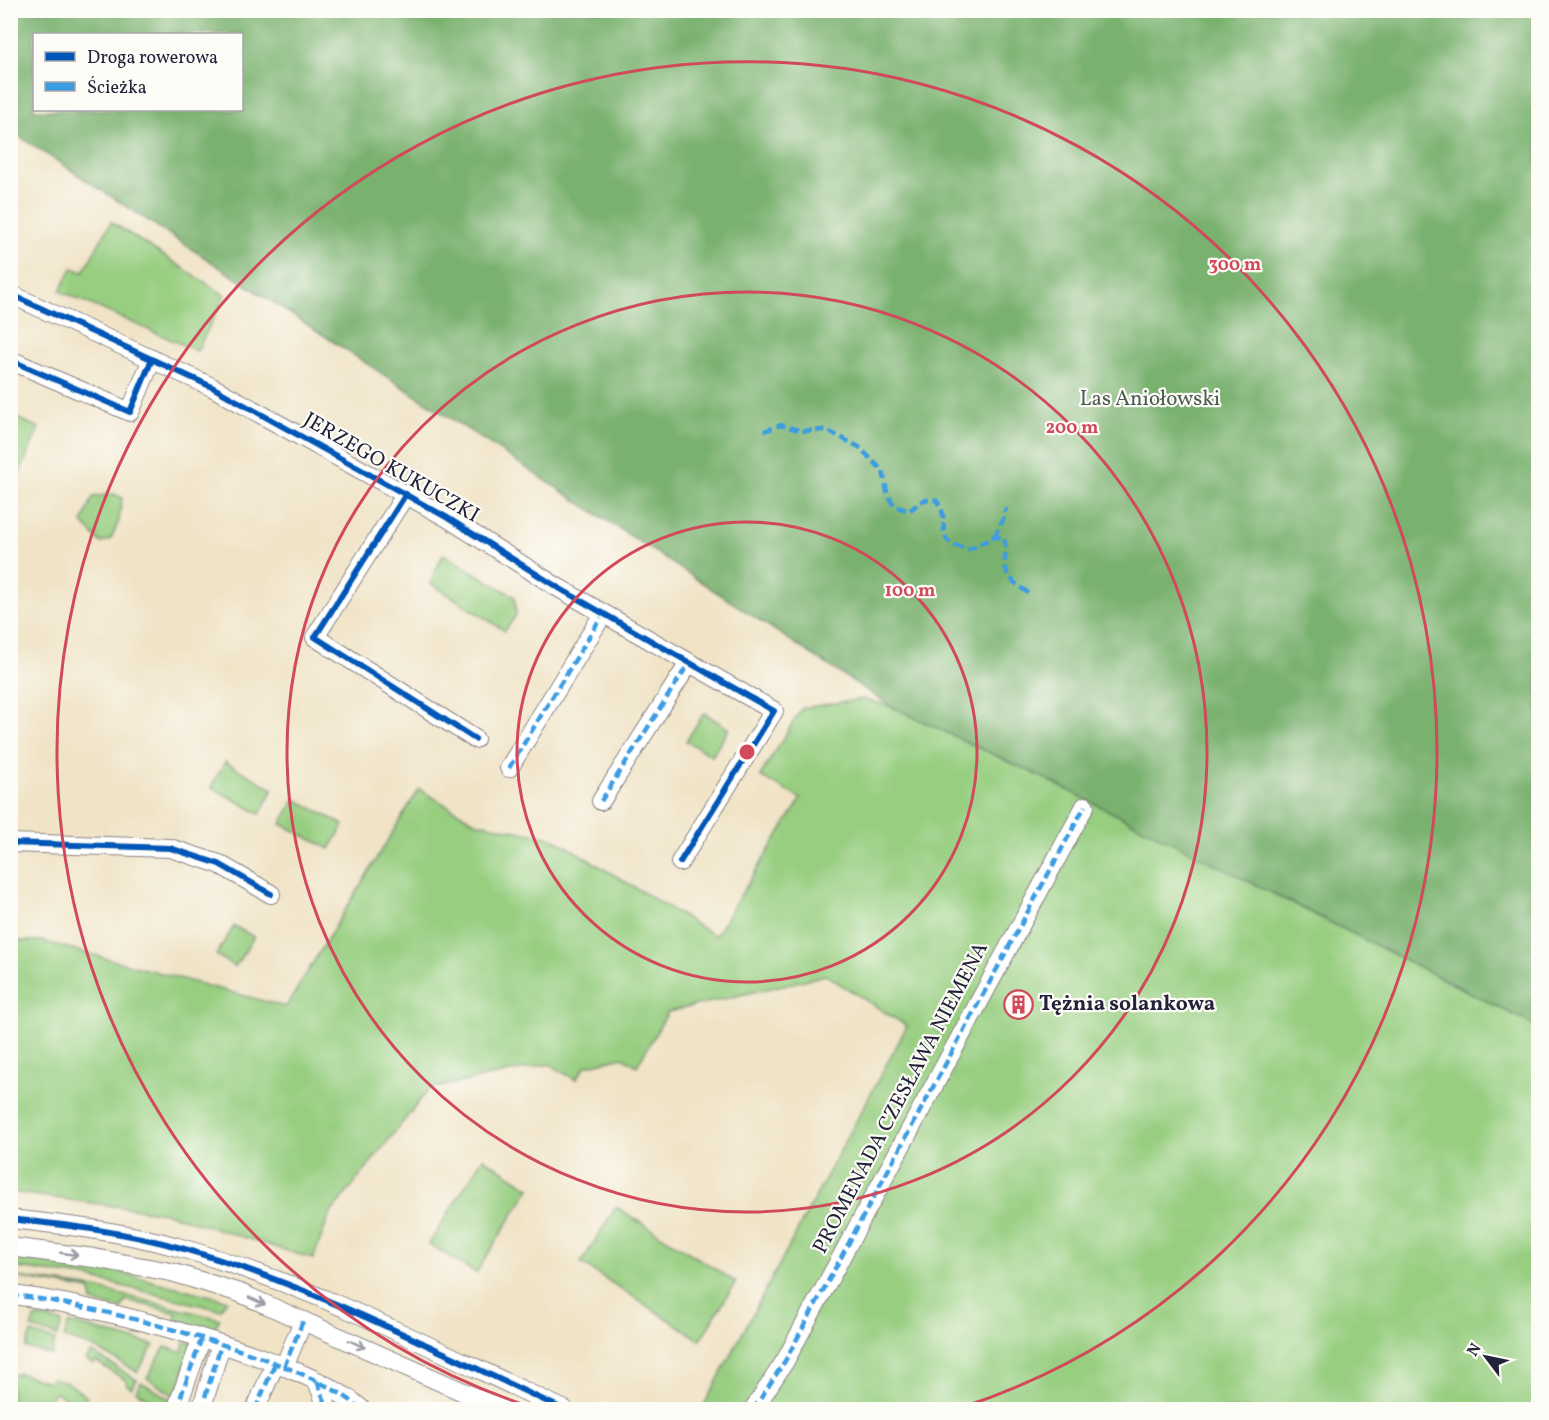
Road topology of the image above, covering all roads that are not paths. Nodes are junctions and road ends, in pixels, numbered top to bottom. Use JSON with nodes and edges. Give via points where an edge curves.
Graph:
{"nodes":[{"id":1,"x":10,"y":294,"type":"edge"},
{"id":2,"x":152,"y":359,"type":"junction"},
{"id":3,"x":10,"y":360,"type":"edge"},
{"id":4,"x":406,"y":494,"type":"junction"},
{"id":5,"x":603,"y":614,"type":"junction"},
{"id":6,"x":689,"y":663,"type":"junction"},
{"id":7,"x":475,"y":739,"type":"dead end"},
{"id":8,"x":508,"y":768,"type":"dead end"},
{"id":9,"x":601,"y":801,"type":"dead end"},
{"id":10,"x":1085,"y":806,"type":"dead end"},
{"id":11,"x":10,"y":843,"type":"edge"},
{"id":12,"x":680,"y":862,"type":"dead end"},
{"id":13,"x":271,"y":894,"type":"dead end"},
{"id":14,"x":10,"y":1220,"type":"edge"},
{"id":15,"x":10,"y":1247,"type":"edge"},
{"id":16,"x":10,"y":1295,"type":"edge"},
{"id":17,"x":303,"y":1321,"type":"junction"},
{"id":18,"x":201,"y":1340,"type":"junction"},
{"id":19,"x":221,"y":1345,"type":"junction"},
{"id":20,"x":280,"y":1365,"type":"junction"},
{"id":21,"x":317,"y":1381,"type":"junction"},
{"id":22,"x":176,"y":1410,"type":"edge"},
{"id":23,"x":201,"y":1410,"type":"edge"},
{"id":24,"x":255,"y":1410,"type":"edge"},
{"id":25,"x":328,"y":1410,"type":"edge"},
{"id":26,"x":362,"y":1410,"type":"edge"},
{"id":27,"x":504,"y":1410,"type":"edge"},
{"id":28,"x":566,"y":1410,"type":"edge"},
{"id":29,"x":753,"y":1410,"type":"edge"}],
"edges":[{"from":1,"to":2,"type":"street","name":"JERZEGO KUKUCZKI"},
{"from":2,"to":3,"type":"street","via":[[130,412]]},
{"from":2,"to":4,"type":"street","name":"JERZEGO KUKUCZKI","via":[[212,387]]},
{"from":4,"to":5,"type":"street","name":"JERZEGO KUKUCZKI"},
{"from":4,"to":7,"type":"street","via":[[315,638]]},
{"from":5,"to":6,"type":"street","name":"JERZEGO KUKUCZKI"},
{"from":5,"to":8,"type":"street"},
{"from":6,"to":9,"type":"street"},
{"from":6,"to":12,"type":"street","name":"JERZEGO KUKUCZKI","via":[[774,711]]},
{"from":10,"to":29,"type":"street","name":"PROMENADA CZESŁAWA NIEMENA","via":[[785,1361]]},
{"from":11,"to":13,"type":"street","via":[[170,848],[219,864]]},
{"from":14,"to":28,"type":"street","via":[[179,1247],[249,1269]]},
{"from":15,"to":17,"type":"street","one_way":true,"via":[[171,1272],[240,1293]]},
{"from":16,"to":18,"type":"street","via":[[41,1298]]},
{"from":17,"to":20,"type":"street"},
{"from":17,"to":27,"type":"street","one_way":true},
{"from":18,"to":19,"type":"street"},
{"from":18,"to":22,"type":"street"},
{"from":19,"to":20,"type":"street"},
{"from":19,"to":23,"type":"street"},
{"from":20,"to":21,"type":"street"},
{"from":20,"to":24,"type":"street"},
{"from":21,"to":25,"type":"street"},
{"from":21,"to":26,"type":"street"}]}
